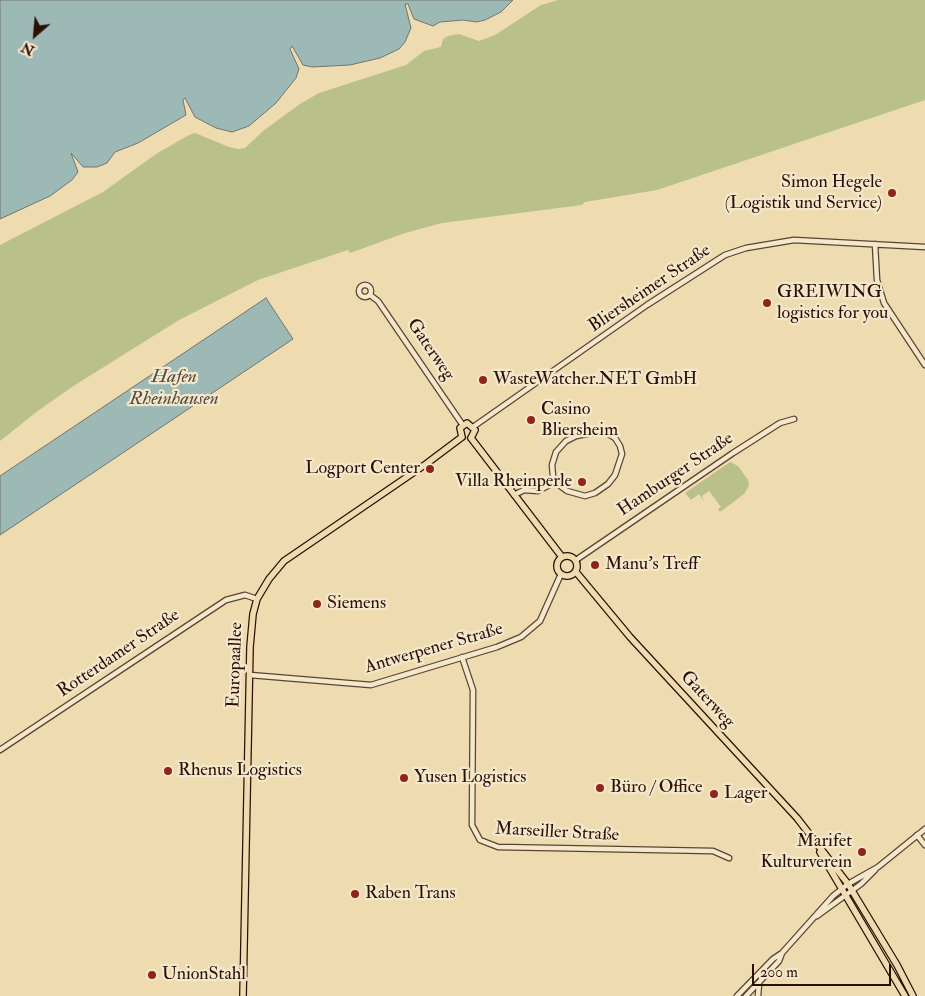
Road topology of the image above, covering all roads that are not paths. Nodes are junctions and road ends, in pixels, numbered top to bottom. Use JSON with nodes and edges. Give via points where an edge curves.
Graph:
{"nodes":[{"id":1,"x":875,"y":244,"type":"junction"},
{"id":2,"x":925,"y":247,"type":"edge"},
{"id":3,"x":370,"y":295,"type":"dead end"},
{"id":4,"x":925,"y":365,"type":"edge"},
{"id":5,"x":794,"y":419,"type":"dead end"},
{"id":6,"x":462,"y":424,"type":"junction"},
{"id":7,"x":473,"y":427,"type":"junction"},
{"id":8,"x":462,"y":437,"type":"junction"},
{"id":9,"x":471,"y":438,"type":"junction"},
{"id":10,"x":555,"y":482,"type":"junction"},
{"id":11,"x":514,"y":495,"type":"junction"},
{"id":12,"x":562,"y":557,"type":"junction"},
{"id":13,"x":576,"y":560,"type":"junction"},
{"id":14,"x":576,"y":572,"type":"junction"},
{"id":15,"x":561,"y":574,"type":"junction"},
{"id":16,"x":257,"y":599,"type":"junction"},
{"id":17,"x":462,"y":657,"type":"junction"},
{"id":18,"x":250,"y":675,"type":"junction"},
{"id":19,"x":0,"y":750,"type":"edge"},
{"id":20,"x":925,"y":829,"type":"edge"},
{"id":21,"x":917,"y":835,"type":"junction"},
{"id":22,"x":925,"y":845,"type":"edge"},
{"id":23,"x":817,"y":847,"type":"junction"},
{"id":24,"x":729,"y":858,"type":"dead end"},
{"id":25,"x":878,"y":867,"type":"junction"},
{"id":26,"x":848,"y":884,"type":"junction"},
{"id":27,"x":851,"y":890,"type":"junction"},
{"id":28,"x":843,"y":892,"type":"junction"},
{"id":29,"x":782,"y":953,"type":"junction"},
{"id":30,"x":759,"y":984,"type":"junction"},
{"id":31,"x":243,"y":996,"type":"edge"},
{"id":32,"x":737,"y":996,"type":"edge"},
{"id":33,"x":746,"y":996,"type":"edge"},
{"id":34,"x":758,"y":996,"type":"edge"},
{"id":35,"x":905,"y":996,"type":"edge"},
{"id":36,"x":913,"y":996,"type":"edge"}],
"edges":[{"from":1,"to":2,"type":"street","name":"Bliersheimer Straße"},
{"from":1,"to":4,"type":"street","via":[[876,280],[884,303]]},
{"from":1,"to":7,"type":"street","name":"Bliersheimer Straße","via":[[794,240],[725,255]]},
{"from":3,"to":6,"type":"street","name":"Gaterweg","via":[[378,301]]},
{"from":5,"to":13,"type":"street","name":"Hamburger Straße","via":[[780,423],[733,453]]},
{"from":6,"to":7,"type":"main road"},
{"from":6,"to":8,"type":"main road","via":[[459,431]]},
{"from":7,"to":9,"type":"main road"},
{"from":8,"to":9,"type":"main road"},
{"from":8,"to":16,"type":"main road","name":"Europaallee","via":[[284,561]]},
{"from":9,"to":11,"type":"main road"},
{"from":10,"to":10,"type":"street","via":[[552,462],[560,447],[571,438],[597,432],[615,438],[622,454],[615,475],[608,484],[585,496]]},
{"from":10,"to":11,"type":"street","via":[[538,491],[524,490]]},
{"from":11,"to":12,"type":"main road"},
{"from":12,"to":13,"type":"main road","via":[[570,556]]},
{"from":12,"to":15,"type":"main road","via":[[557,567]]},
{"from":13,"to":14,"type":"main road"},
{"from":14,"to":15,"type":"main road","via":[[569,576]]},
{"from":14,"to":23,"type":"main road","name":"Gaterweg","via":[[630,637],[797,818]]},
{"from":15,"to":17,"type":"street","name":"Antwerpener Straße","via":[[540,621],[528,633]]},
{"from":16,"to":18,"type":"main road","name":"Europaallee","via":[[251,628]]},
{"from":16,"to":19,"type":"street","name":"Rotterdamer Straße","via":[[245,595],[226,600]]},
{"from":17,"to":18,"type":"street","name":"Antwerpener Straße","via":[[371,685]]},
{"from":17,"to":24,"type":"street","name":"Marseiller Straße","via":[[473,690],[472,825],[480,840],[498,847],[713,852]]},
{"from":18,"to":31,"type":"main road","name":"Europaallee"},
{"from":20,"to":21,"type":"street"},
{"from":21,"to":22,"type":"street"},
{"from":21,"to":25,"type":"street"},
{"from":23,"to":26,"type":"main road","name":"Gaterweg"},
{"from":23,"to":28,"type":"main road","name":"Gaterweg"},
{"from":25,"to":26,"type":"street"},
{"from":25,"to":27,"type":"street"},
{"from":26,"to":27,"type":"main road","name":"Gaterweg"},
{"from":26,"to":28,"type":"street"},
{"from":27,"to":28,"type":"street"},
{"from":27,"to":36,"type":"main road","name":"Gaterweg"},
{"from":28,"to":29,"type":"street"},
{"from":28,"to":35,"type":"main road","name":"Gaterweg"},
{"from":29,"to":30,"type":"street"},
{"from":29,"to":32,"type":"street"},
{"from":30,"to":33,"type":"street"},
{"from":30,"to":34,"type":"street"}]}
